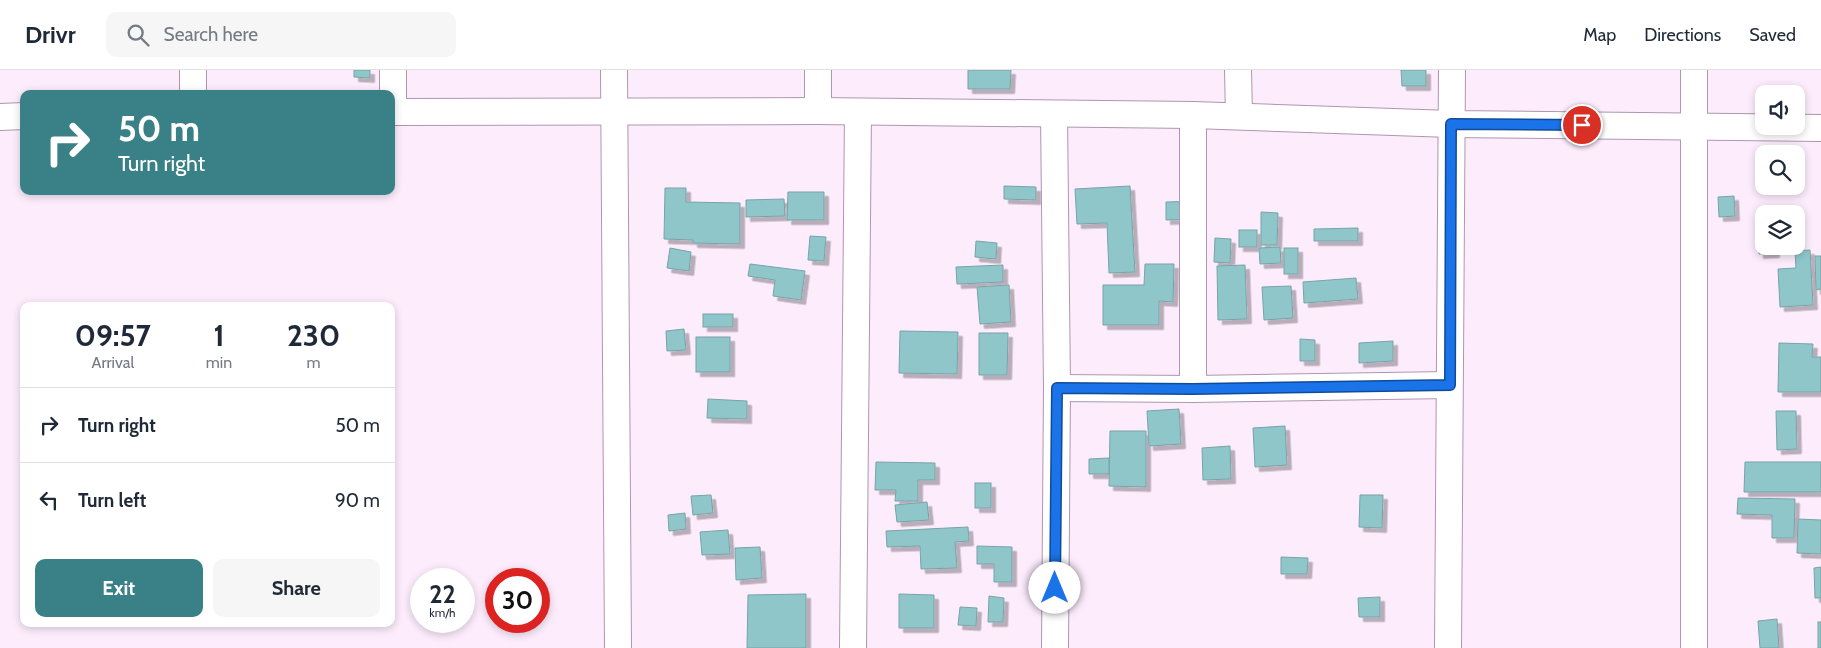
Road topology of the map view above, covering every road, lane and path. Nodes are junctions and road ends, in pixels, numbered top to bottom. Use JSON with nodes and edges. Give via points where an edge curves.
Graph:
{"nodes":[{"id":1,"x":193,"y":70,"type":"edge"},
{"id":2,"x":394,"y":70,"type":"edge"},
{"id":3,"x":614,"y":70,"type":"edge"},
{"id":4,"x":818,"y":70,"type":"edge"},
{"id":5,"x":1238,"y":70,"type":"edge"},
{"id":6,"x":1452,"y":70,"type":"edge"},
{"id":7,"x":1694,"y":70,"type":"edge"},
{"id":8,"x":193,"y":90,"type":"edge"},
{"id":9,"x":393,"y":90,"type":"edge"},
{"id":10,"x":818,"y":111,"type":"junction"},
{"id":11,"x":395,"y":112,"type":"edge"},
{"id":12,"x":858,"y":112,"type":"junction"},
{"id":13,"x":614,"y":113,"type":"junction"},
{"id":14,"x":1054,"y":114,"type":"junction"},
{"id":15,"x":1193,"y":115,"type":"junction"},
{"id":16,"x":0,"y":116,"type":"edge"},
{"id":17,"x":20,"y":116,"type":"edge"},
{"id":18,"x":1239,"y":116,"type":"junction"},
{"id":19,"x":1451,"y":124,"type":"junction"},
{"id":20,"x":1694,"y":126,"type":"junction"},
{"id":21,"x":1821,"y":128,"type":"edge"},
{"id":22,"x":1450,"y":385,"type":"junction"},
{"id":23,"x":1057,"y":388,"type":"junction"},
{"id":24,"x":1193,"y":389,"type":"junction"},
{"id":25,"x":618,"y":648,"type":"edge"},
{"id":26,"x":853,"y":648,"type":"edge"},
{"id":27,"x":1055,"y":648,"type":"edge"},
{"id":28,"x":1448,"y":648,"type":"edge"},
{"id":29,"x":1694,"y":648,"type":"edge"}],
"edges":[{"from":1,"to":8,"type":"street"},
{"from":2,"to":9,"type":"street"},
{"from":3,"to":13,"type":"street"},
{"from":4,"to":10,"type":"street"},
{"from":5,"to":18,"type":"street"},
{"from":6,"to":19,"type":"street"},
{"from":7,"to":20,"type":"street"},
{"from":10,"to":12,"type":"street"},
{"from":10,"to":13,"type":"street"},
{"from":11,"to":13,"type":"street"},
{"from":12,"to":14,"type":"street"},
{"from":12,"to":26,"type":"street"},
{"from":13,"to":25,"type":"street"},
{"from":14,"to":15,"type":"street"},
{"from":14,"to":23,"type":"street"},
{"from":15,"to":18,"type":"street"},
{"from":15,"to":24,"type":"street"},
{"from":16,"to":17,"type":"street"},
{"from":18,"to":19,"type":"street"},
{"from":19,"to":20,"type":"street"},
{"from":19,"to":22,"type":"street"},
{"from":20,"to":21,"type":"street"},
{"from":20,"to":29,"type":"street"},
{"from":22,"to":24,"type":"street"},
{"from":22,"to":28,"type":"street"},
{"from":23,"to":24,"type":"street"},
{"from":23,"to":27,"type":"street"}]}
